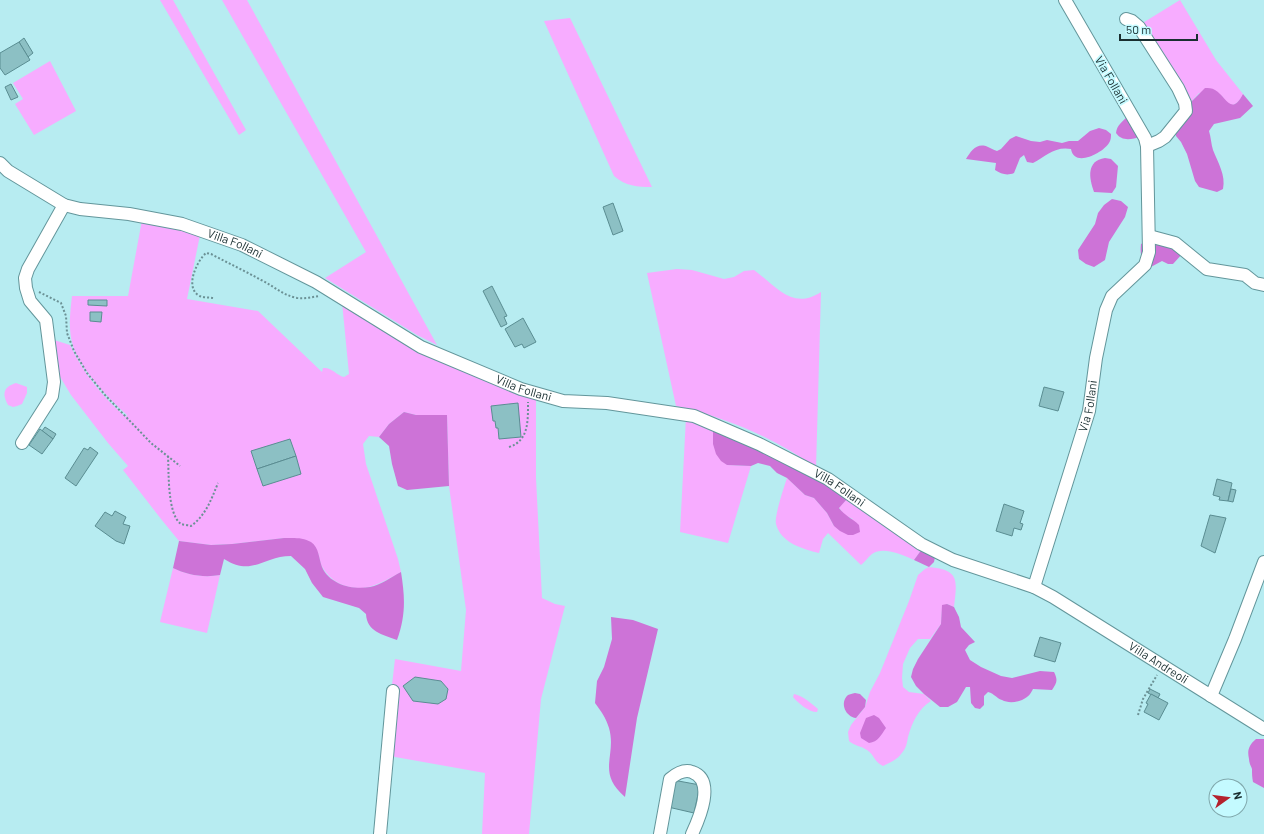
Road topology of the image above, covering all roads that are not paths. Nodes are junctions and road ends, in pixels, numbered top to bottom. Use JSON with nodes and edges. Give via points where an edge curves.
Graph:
{"nodes":[{"id":1,"x":1065,"y":0,"type":"edge"},
{"id":2,"x":1126,"y":19,"type":"dead end"},
{"id":3,"x":1147,"y":146,"type":"junction"},
{"id":4,"x":0,"y":163,"type":"edge"},
{"id":5,"x":64,"y":205,"type":"junction"},
{"id":6,"x":1149,"y":236,"type":"junction"},
{"id":7,"x":1264,"y":285,"type":"edge"},
{"id":8,"x":22,"y":443,"type":"dead end"},
{"id":9,"x":1264,"y":562,"type":"edge"},
{"id":10,"x":1034,"y":587,"type":"junction"},
{"id":11,"x":1053,"y":596,"type":"joint"},
{"id":12,"x":393,"y":691,"type":"dead end"},
{"id":13,"x":1211,"y":696,"type":"junction"},
{"id":14,"x":1264,"y":729,"type":"edge"},
{"id":15,"x":380,"y":834,"type":"edge"},
{"id":16,"x":660,"y":834,"type":"edge"},
{"id":17,"x":692,"y":834,"type":"edge"}],
"edges":[{"from":1,"to":3,"type":"street","name":"Via Follani","via":[[1145,138]]},
{"from":2,"to":3,"type":"street","via":[[1139,27],[1185,103],[1186,111],[1165,137]]},
{"from":3,"to":6,"type":"street","name":"Via Follani"},
{"from":4,"to":5,"type":"street","name":"Villa Follani","via":[[8,171]]},
{"from":5,"to":8,"type":"street","via":[[25,278],[30,301],[46,320],[54,382],[52,396]]},
{"from":5,"to":10,"type":"street","name":"Villa Follani","via":[[182,224],[242,245],[316,282],[421,348],[528,391],[563,401],[607,403],[694,416],[759,444],[828,479],[934,551],[953,560]]},
{"from":6,"to":7,"type":"street","via":[[1175,244],[1207,269],[1245,275],[1255,283]]},
{"from":6,"to":10,"type":"street","name":"Via Follani","via":[[1150,252],[1145,265],[1112,296],[1106,310],[1089,411]]},
{"from":9,"to":13,"type":"street"},
{"from":10,"to":11,"type":"street","name":"Villa Follani"},
{"from":11,"to":13,"type":"street","name":"Villa Andreoli"},
{"from":12,"to":15,"type":"street"},
{"from":13,"to":14,"type":"street","name":"Villa Andreoli"},
{"from":16,"to":17,"type":"street","via":[[670,779],[677,773],[688,771],[700,777],[704,786],[703,802]]}]}
